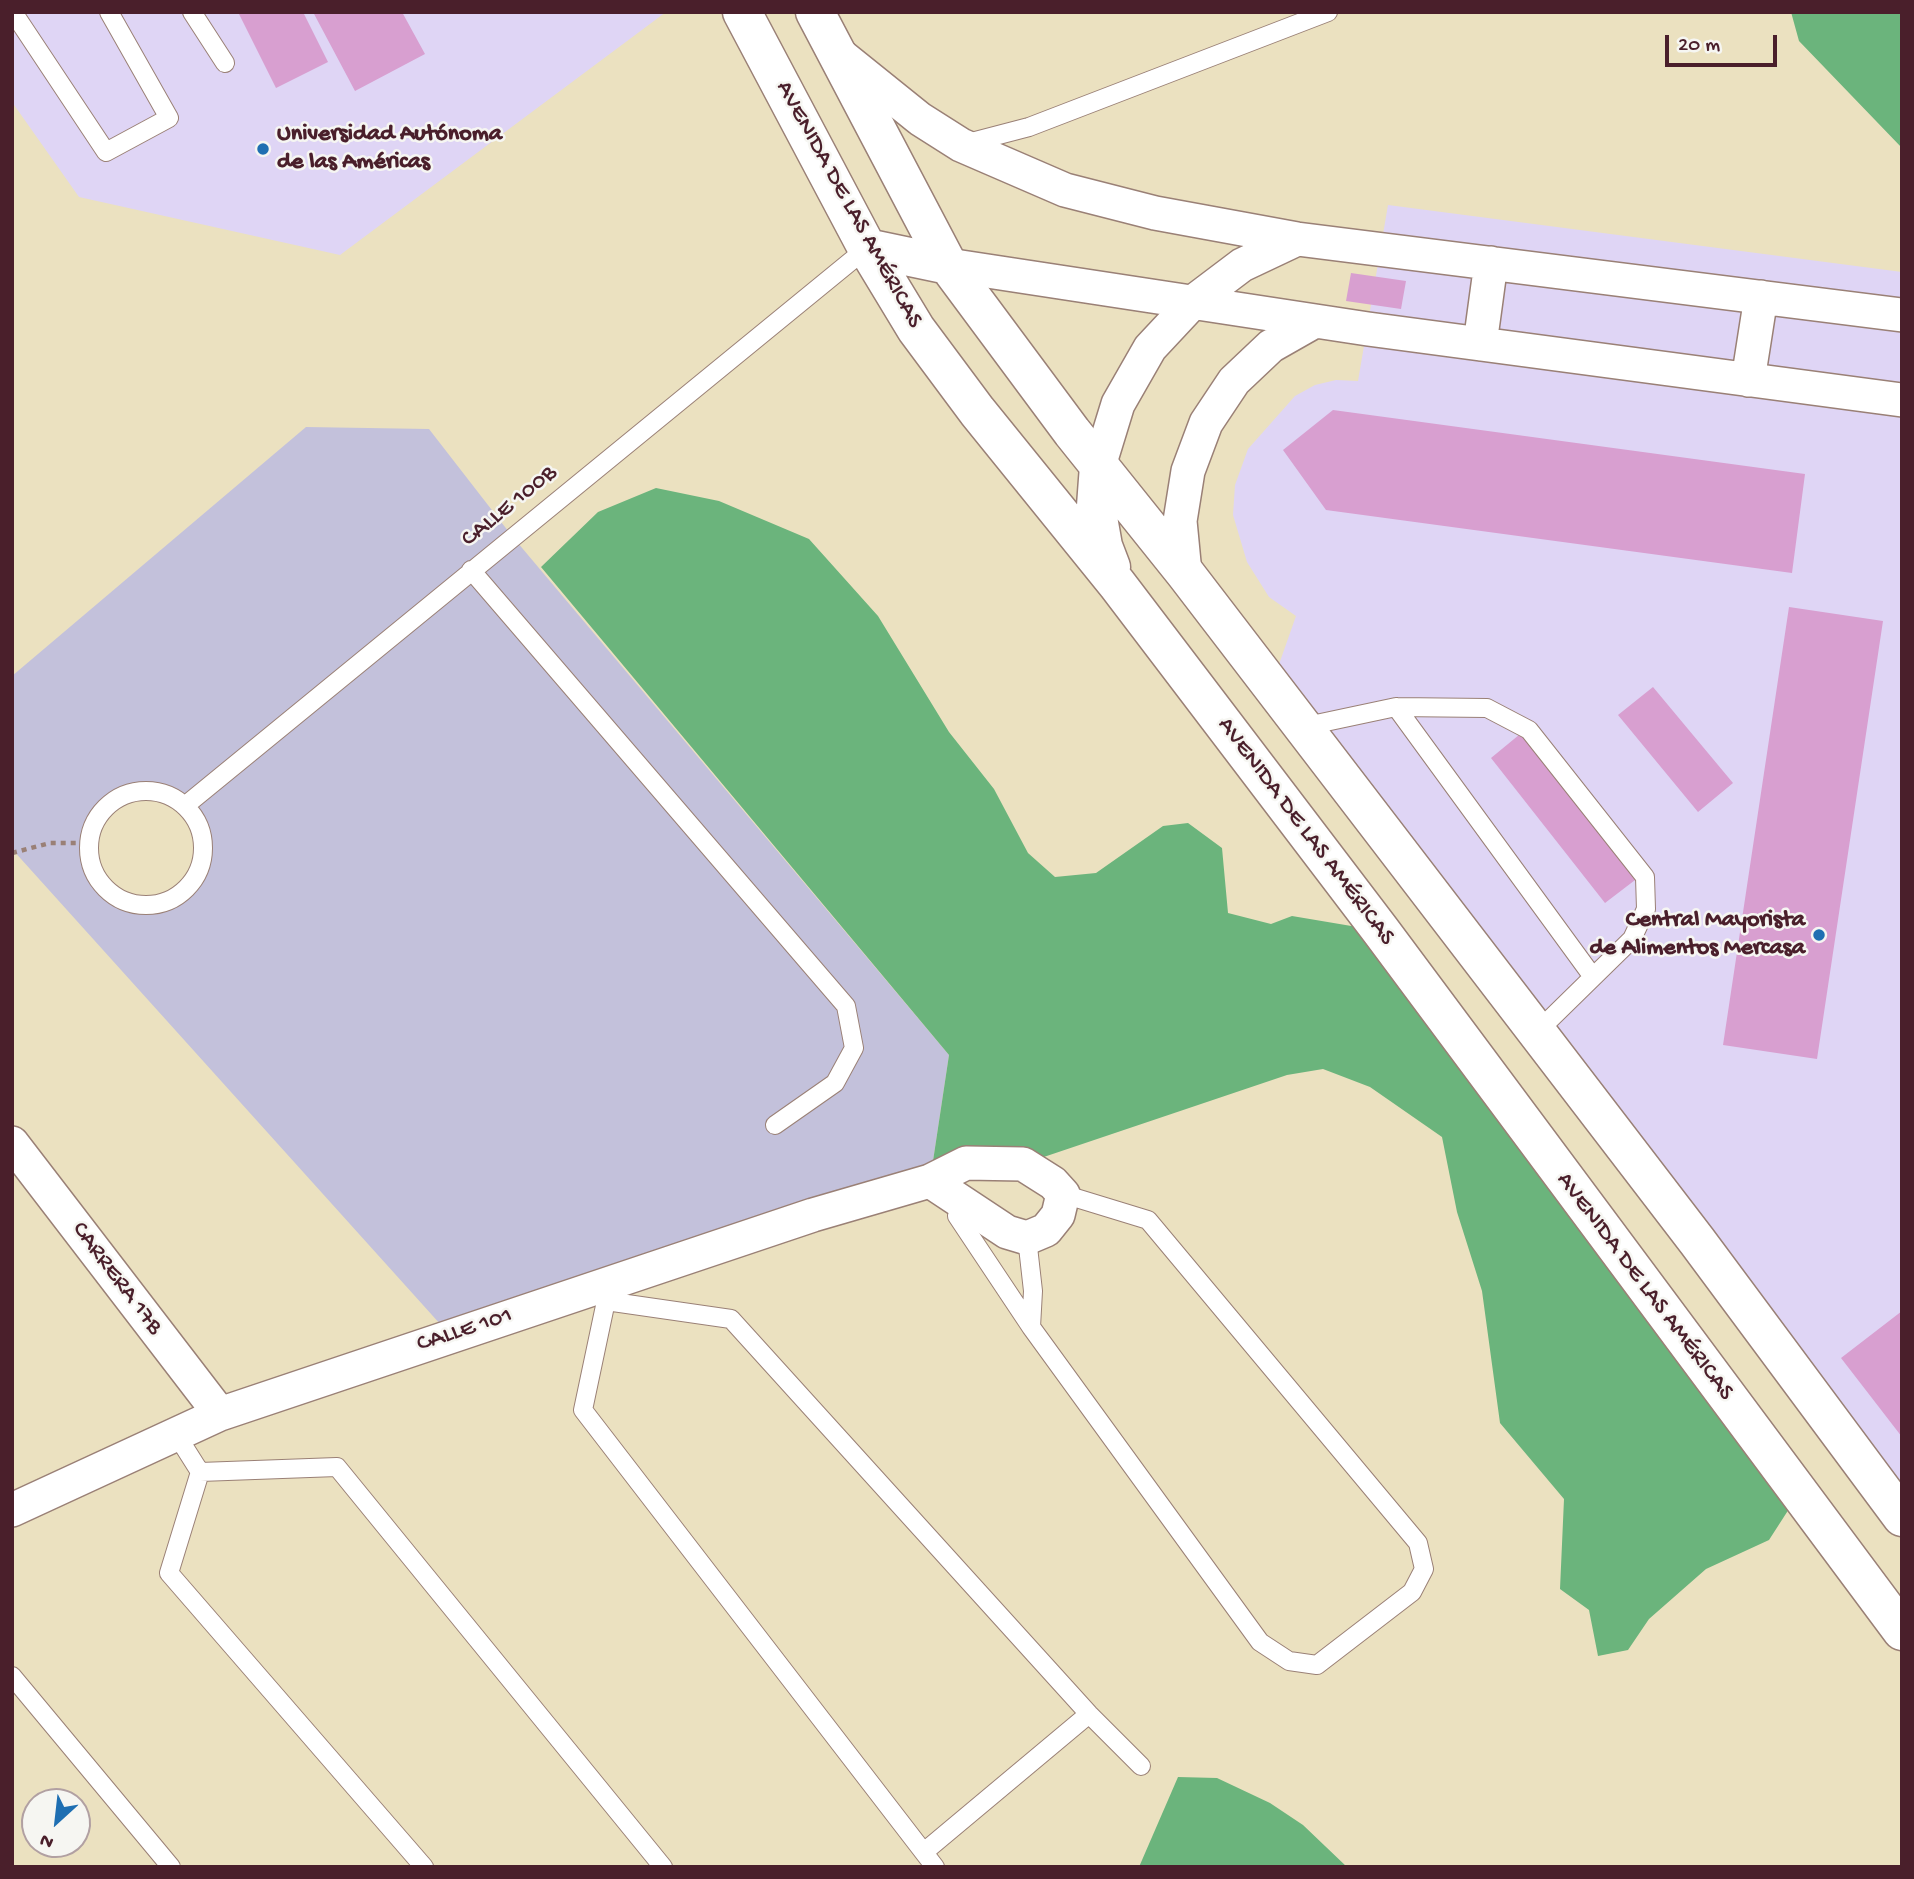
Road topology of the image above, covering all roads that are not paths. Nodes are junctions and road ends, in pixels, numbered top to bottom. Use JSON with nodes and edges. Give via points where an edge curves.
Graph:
{"nodes":[{"id":1,"x":13,"y":12,"type":"edge"},
{"id":2,"x":109,"y":12,"type":"edge"},
{"id":3,"x":192,"y":12,"type":"edge"},
{"id":4,"x":742,"y":12,"type":"edge"},
{"id":5,"x":814,"y":12,"type":"edge"},
{"id":6,"x":1328,"y":12,"type":"edge"},
{"id":7,"x":834,"y":50,"type":"junction"},
{"id":8,"x":225,"y":63,"type":"dead end"},
{"id":9,"x":961,"y":145,"type":"junction"},
{"id":10,"x":1297,"y":239,"type":"junction"},
{"id":11,"x":867,"y":248,"type":"junction"},
{"id":12,"x":1491,"y":263,"type":"junction"},
{"id":13,"x":948,"y":265,"type":"junction"},
{"id":14,"x":1762,"y":297,"type":"junction"},
{"id":15,"x":1193,"y":302,"type":"junction"},
{"id":16,"x":1902,"y":315,"type":"edge"},
{"id":17,"x":1315,"y":321,"type":"junction"},
{"id":18,"x":1480,"y":344,"type":"junction"},
{"id":19,"x":1748,"y":380,"type":"junction"},
{"id":20,"x":1856,"y":394,"type":"junction"},
{"id":21,"x":1902,"y":400,"type":"edge"},
{"id":22,"x":1902,"y":420,"type":"edge"},
{"id":23,"x":1099,"y":466,"type":"junction"},
{"id":24,"x":471,"y":569,"type":"junction"},
{"id":25,"x":1185,"y":572,"type":"junction"},
{"id":26,"x":1117,"y":584,"type":"junction"},
{"id":27,"x":1396,"y":707,"type":"junction"},
{"id":28,"x":1302,"y":727,"type":"junction"},
{"id":29,"x":186,"y":805,"type":"junction"},
{"id":30,"x":1593,"y":977,"type":"junction"},
{"id":31,"x":1537,"y":1032,"type":"junction"},
{"id":32,"x":775,"y":1125,"type":"dead end"},
{"id":33,"x":12,"y":1143,"type":"edge"},
{"id":34,"x":930,"y":1181,"type":"junction"},
{"id":35,"x":1063,"y":1195,"type":"junction"},
{"id":36,"x":957,"y":1216,"type":"dead end"},
{"id":37,"x":1027,"y":1238,"type":"junction"},
{"id":38,"x":602,"y":1295,"type":"junction"},
{"id":39,"x":1031,"y":1327,"type":"junction"},
{"id":40,"x":220,"y":1414,"type":"junction"},
{"id":41,"x":176,"y":1434,"type":"junction"},
{"id":42,"x":200,"y":1472,"type":"junction"},
{"id":43,"x":12,"y":1510,"type":"edge"},
{"id":44,"x":1902,"y":1517,"type":"edge"},
{"id":45,"x":1902,"y":1631,"type":"edge"},
{"id":46,"x":12,"y":1676,"type":"edge"},
{"id":47,"x":1089,"y":1714,"type":"junction"},
{"id":48,"x":1141,"y":1766,"type":"dead end"},
{"id":49,"x":929,"y":1860,"type":"edge"},
{"id":50,"x":171,"y":1867,"type":"edge"},
{"id":51,"x":424,"y":1867,"type":"edge"},
{"id":52,"x":663,"y":1867,"type":"edge"}],
"edges":[{"from":1,"to":2,"type":"lane","via":[[106,152],[169,118]]},
{"from":3,"to":8,"type":"lane"},
{"from":4,"to":11,"type":"highway","name":"AVENIDA DE LAS AMÉRICAS"},
{"from":5,"to":7,"type":"highway"},
{"from":6,"to":9,"type":"lane","via":[[1029,127]]},
{"from":7,"to":9,"type":"street","via":[[920,119]]},
{"from":7,"to":13,"type":"highway"},
{"from":9,"to":10,"type":"street","via":[[1065,190],[1155,213]]},
{"from":10,"to":12,"type":"street"},
{"from":10,"to":15,"type":"street","via":[[1242,265]]},
{"from":11,"to":13,"type":"highway"},
{"from":11,"to":24,"type":"lane","name":"CALLE 100B"},
{"from":11,"to":26,"type":"highway","name":"AVENIDA DE LAS AMÉRICAS","via":[[916,329],[969,401]]},
{"from":12,"to":14,"type":"street"},
{"from":12,"to":18,"type":"street"},
{"from":13,"to":15,"type":"street"},
{"from":13,"to":23,"type":"highway"},
{"from":14,"to":16,"type":"street"},
{"from":14,"to":19,"type":"street"},
{"from":15,"to":17,"type":"street"},
{"from":15,"to":23,"type":"street","via":[[1144,359],[1118,404]]},
{"from":17,"to":18,"type":"street"},
{"from":17,"to":25,"type":"street","via":[[1271,346],[1234,381],[1206,423],[1188,471],[1180,521]]},
{"from":18,"to":19,"type":"street"},
{"from":19,"to":20,"type":"street"},
{"from":20,"to":21,"type":"street"},
{"from":20,"to":22,"type":"street"},
{"from":23,"to":25,"type":"highway"},
{"from":23,"to":26,"type":"highway","via":[[1096,506],[1102,546]]},
{"from":24,"to":29,"type":"lane","name":"CALLE 100B"},
{"from":24,"to":32,"type":"lane","via":[[846,1006],[854,1048],[835,1083]]},
{"from":25,"to":28,"type":"highway"},
{"from":26,"to":45,"type":"highway","name":"AVENIDA DE LAS AMÉRICAS"},
{"from":27,"to":28,"type":"lane"},
{"from":27,"to":30,"type":"lane"},
{"from":27,"to":30,"type":"lane","via":[[1487,708],[1528,730],[1646,877],[1646,909],[1632,939]]},
{"from":28,"to":31,"type":"highway"},
{"from":29,"to":29,"type":"lane","via":[[163,792],[137,790],[113,800],[95,818],[88,843],[91,866],[103,887],[125,902],[151,906],[177,897],[195,878],[204,854],[200,827]]},
{"from":30,"to":31,"type":"lane"},
{"from":31,"to":44,"type":"highway"},
{"from":33,"to":40,"type":"street","name":"CARRERA 17B"},
{"from":34,"to":35,"type":"street","name":"CALLE 101","via":[[966,1163],[1023,1164]]},
{"from":34,"to":37,"type":"street","via":[[1007,1232]]},
{"from":34,"to":38,"type":"street","name":"CALLE 101","via":[[813,1215]]},
{"from":35,"to":37,"type":"street","via":[[1058,1215],[1046,1230]]},
{"from":35,"to":39,"type":"lane","via":[[1148,1220],[1418,1543],[1424,1569],[1412,1592],[1317,1665],[1289,1661],[1260,1642]]},
{"from":36,"to":39,"type":"lane"},
{"from":37,"to":39,"type":"lane"},
{"from":38,"to":40,"type":"street","name":"CALLE 101","via":[[422,1344]]},
{"from":38,"to":47,"type":"lane","via":[[731,1319]]},
{"from":38,"to":49,"type":"lane","via":[[583,1410]]},
{"from":40,"to":41,"type":"street","name":"CALLE 101"},
{"from":41,"to":42,"type":"lane"},
{"from":41,"to":43,"type":"street","name":"CALLE 101"},
{"from":42,"to":51,"type":"lane","via":[[169,1573]]},
{"from":42,"to":52,"type":"lane","via":[[337,1467]]},
{"from":46,"to":50,"type":"lane"},
{"from":47,"to":48,"type":"lane"},
{"from":47,"to":49,"type":"lane"}]}
